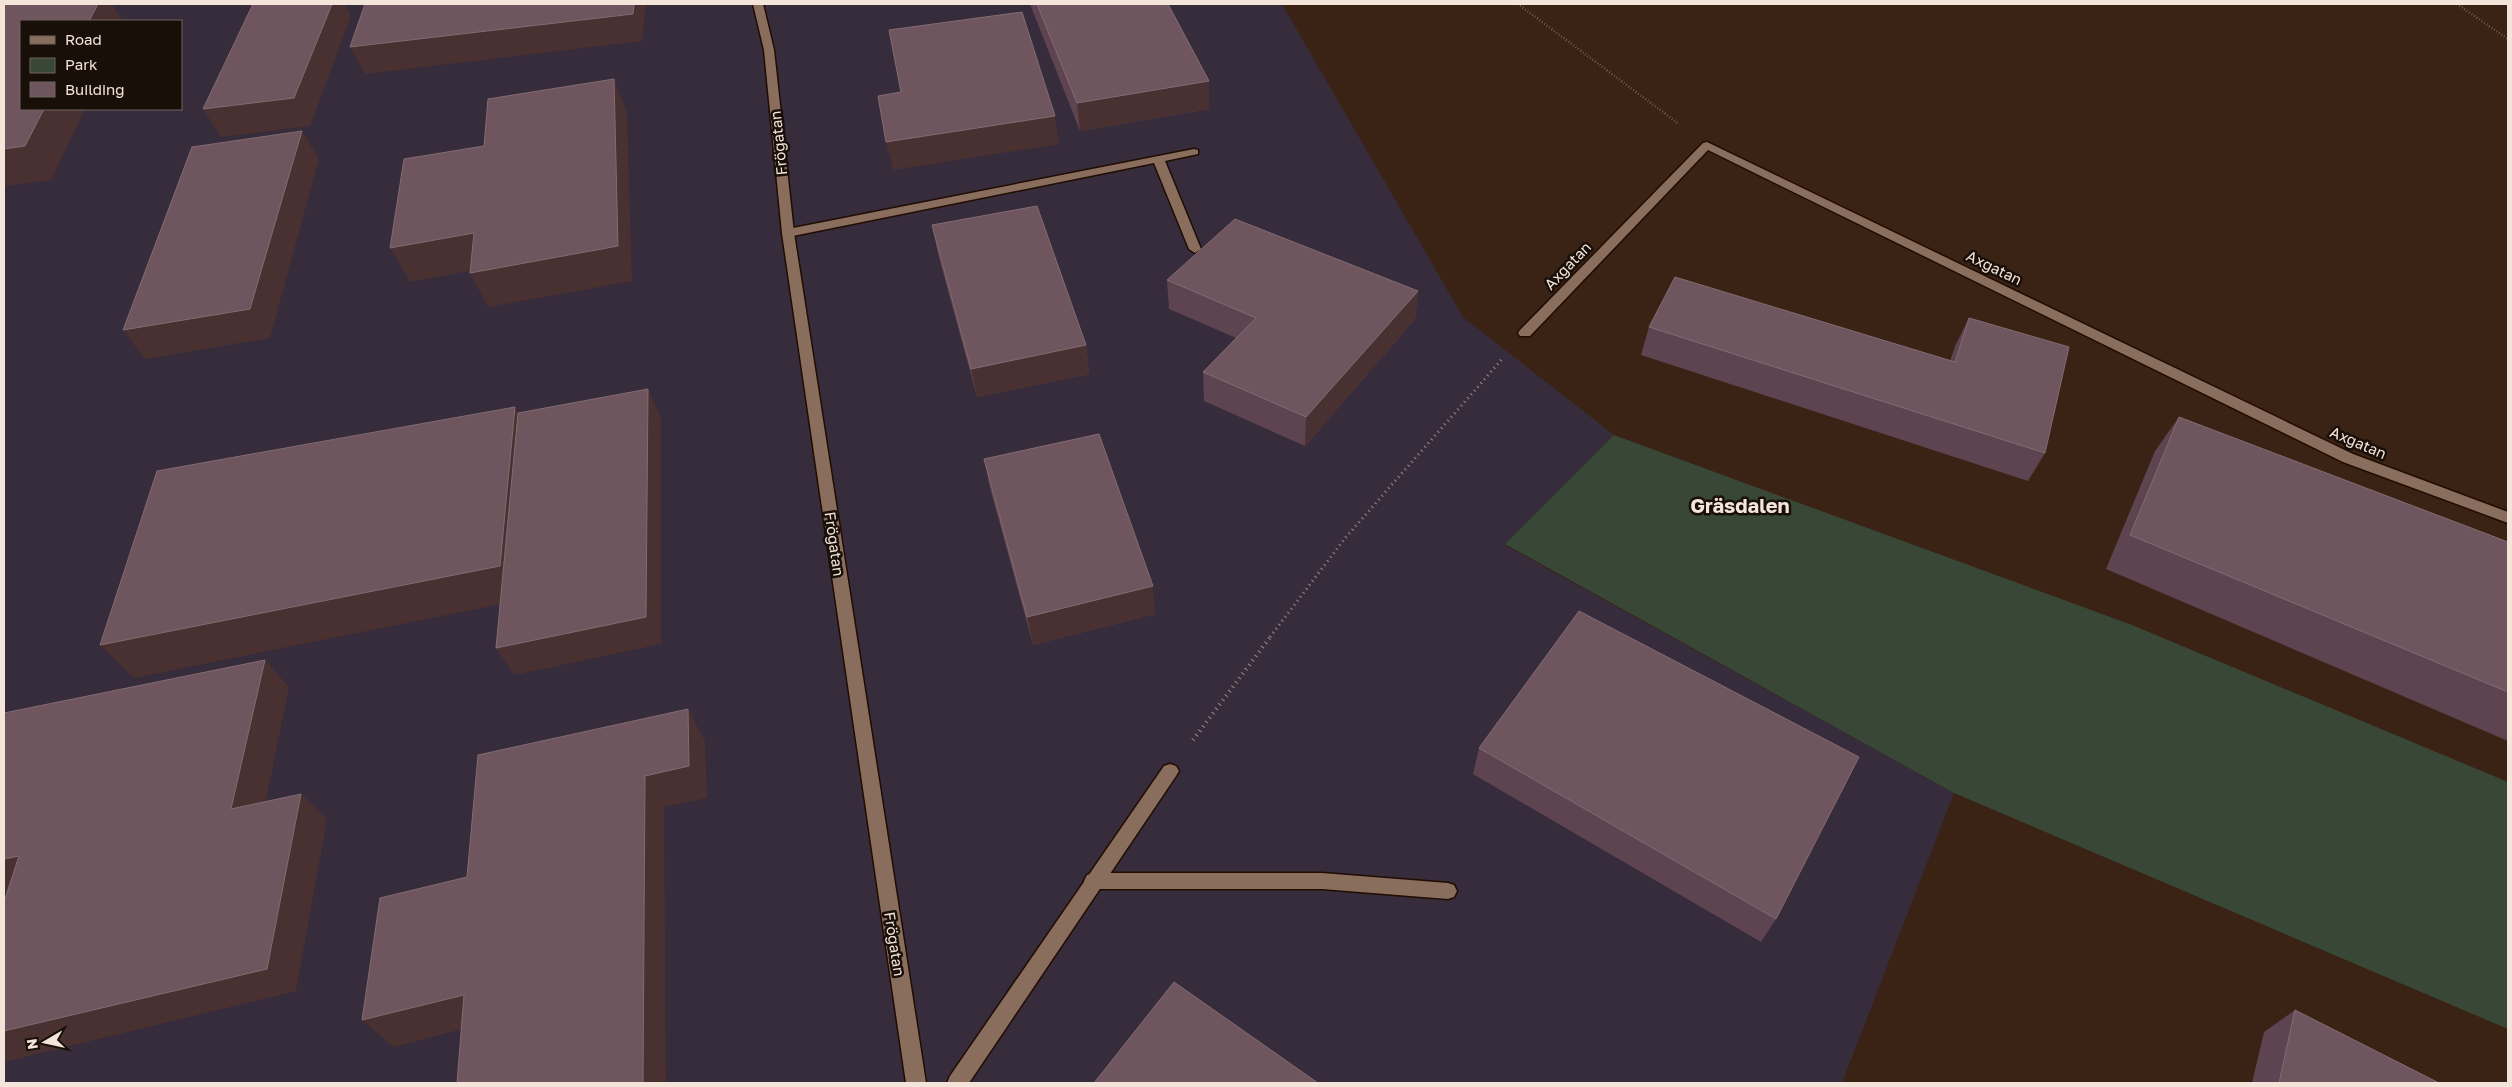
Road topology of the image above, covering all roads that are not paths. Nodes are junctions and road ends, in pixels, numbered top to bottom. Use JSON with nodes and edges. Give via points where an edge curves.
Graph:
{"nodes":[{"id":1,"x":758,"y":4,"type":"edge"},
{"id":2,"x":1194,"y":152,"type":"dead end"},
{"id":3,"x":1158,"y":159,"type":"junction"},
{"id":4,"x":788,"y":233,"type":"junction"},
{"id":5,"x":1195,"y":249,"type":"dead end"},
{"id":6,"x":1525,"y":333,"type":"road end"},
{"id":7,"x":2508,"y":518,"type":"edge"},
{"id":8,"x":1170,"y":771,"type":"road end"},
{"id":9,"x":1093,"y":881,"type":"junction"},
{"id":10,"x":1448,"y":891,"type":"dead end"},
{"id":11,"x":916,"y":1083,"type":"edge"},
{"id":12,"x":957,"y":1083,"type":"edge"}],
"edges":[{"from":1,"to":4,"type":"street","name":"Frögatan","via":[[769,50]]},
{"from":2,"to":3,"type":"street"},
{"from":3,"to":4,"type":"street"},
{"from":3,"to":5,"type":"street"},
{"from":4,"to":11,"type":"street","name":"Frögatan"},
{"from":6,"to":7,"type":"street","name":"Axgatan","via":[[1707,146],[2348,458]]},
{"from":8,"to":9,"type":"street"},
{"from":9,"to":10,"type":"street","via":[[1322,880]]},
{"from":9,"to":12,"type":"street"}]}
